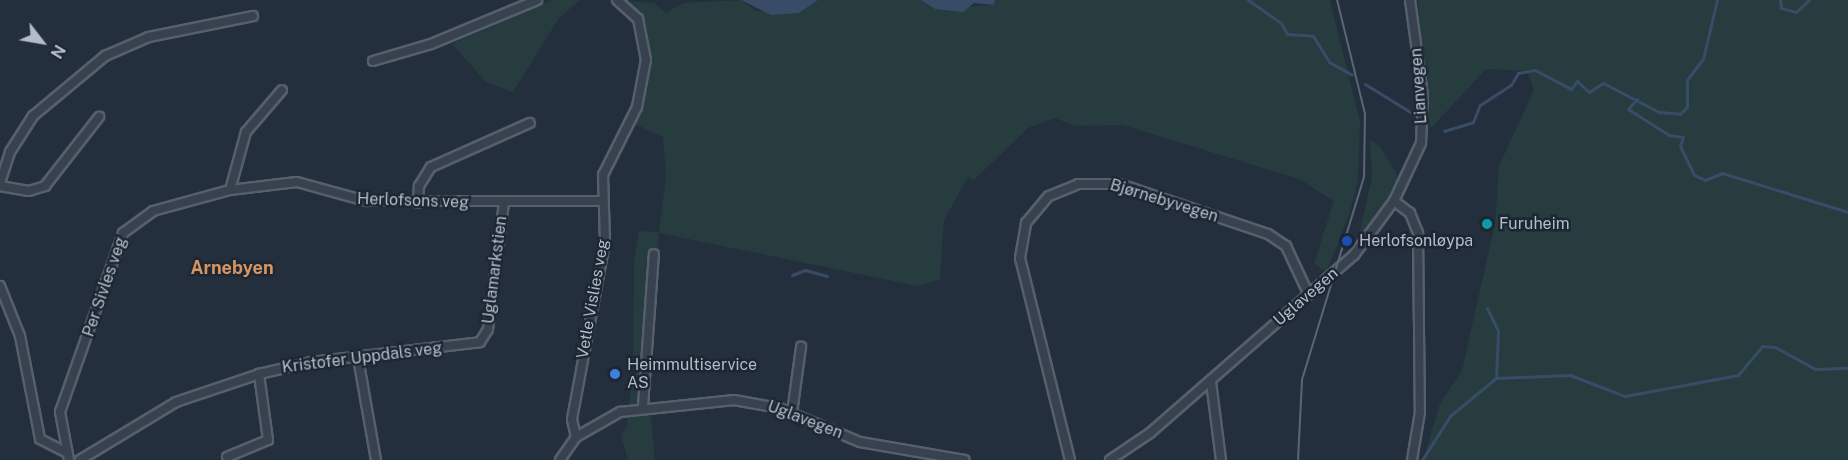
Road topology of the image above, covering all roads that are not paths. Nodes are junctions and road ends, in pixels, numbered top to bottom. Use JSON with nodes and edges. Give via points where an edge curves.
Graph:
{"nodes":[{"id":1,"x":537,"y":0,"type":"edge"},
{"id":2,"x":616,"y":0,"type":"edge"},
{"id":3,"x":1410,"y":0,"type":"edge"},
{"id":4,"x":253,"y":16,"type":"dead end"},
{"id":5,"x":373,"y":61,"type":"dead end"},
{"id":6,"x":282,"y":90,"type":"dead end"},
{"id":7,"x":99,"y":117,"type":"dead end"},
{"id":8,"x":530,"y":123,"type":"dead end"},
{"id":9,"x":0,"y":184,"type":"edge"},
{"id":10,"x":230,"y":190,"type":"junction"},
{"id":11,"x":600,"y":201,"type":"junction"},
{"id":12,"x":1394,"y":201,"type":"junction"},
{"id":13,"x":418,"y":203,"type":"junction"},
{"id":14,"x":504,"y":203,"type":"junction"},
{"id":15,"x":654,"y":254,"type":"dead end"},
{"id":16,"x":0,"y":286,"type":"edge"},
{"id":17,"x":1308,"y":293,"type":"junction"},
{"id":18,"x":484,"y":337,"type":"joint"},
{"id":19,"x":801,"y":347,"type":"dead end"},
{"id":20,"x":358,"y":358,"type":"junction"},
{"id":21,"x":259,"y":374,"type":"junction"},
{"id":22,"x":1210,"y":381,"type":"junction"},
{"id":23,"x":643,"y":406,"type":"junction"},
{"id":24,"x":792,"y":413,"type":"junction"},
{"id":25,"x":576,"y":437,"type":"junction"},
{"id":26,"x":64,"y":452,"type":"junction"},
{"id":27,"x":227,"y":457,"type":"dead end"},
{"id":28,"x":69,"y":460,"type":"edge"},
{"id":29,"x":80,"y":460,"type":"edge"},
{"id":30,"x":376,"y":460,"type":"edge"},
{"id":31,"x":560,"y":460,"type":"edge"},
{"id":32,"x":964,"y":460,"type":"edge"},
{"id":33,"x":1070,"y":460,"type":"edge"},
{"id":34,"x":1110,"y":460,"type":"edge"},
{"id":35,"x":1221,"y":460,"type":"edge"},
{"id":36,"x":1412,"y":460,"type":"edge"}],
"edges":[{"from":1,"to":5,"type":"street","via":[[431,44]]},
{"from":2,"to":11,"type":"street","name":"Vetle Vislies veg","via":[[638,19],[646,60],[637,106],[608,161]]},
{"from":3,"to":12,"type":"street","name":"Lianvegen","via":[[1423,96],[1421,143]]},
{"from":4,"to":9,"type":"street","via":[[149,37],[105,56],[33,116],[13,146]]},
{"from":6,"to":10,"type":"street","via":[[246,132]]},
{"from":7,"to":9,"type":"street","via":[[45,186],[29,191]]},
{"from":8,"to":13,"type":"street","via":[[431,166],[419,186]]},
{"from":10,"to":13,"type":"street","name":"Herlofsons veg","via":[[297,182],[350,199]]},
{"from":10,"to":26,"type":"street","name":"Per Sivles veg","via":[[153,211],[123,233],[62,406]]},
{"from":11,"to":14,"type":"street","name":"Herlofsons veg"},
{"from":11,"to":25,"type":"street","name":"Vetle Vislies veg","via":[[604,242],[572,419]]},
{"from":12,"to":17,"type":"street","name":"Uglavegen","via":[[1354,255]]},
{"from":12,"to":36,"type":"street","via":[[1410,213],[1418,233],[1419,412]]},
{"from":13,"to":14,"type":"street","name":"Herlofsons veg"},
{"from":14,"to":18,"type":"street","name":"Uglamarkstien"},
{"from":15,"to":23,"type":"street"},
{"from":16,"to":26,"type":"street","via":[[20,336],[40,439]]},
{"from":17,"to":22,"type":"street","name":"Uglavegen"},
{"from":17,"to":33,"type":"street","name":"Bjørnebyvegen","via":[[1286,246],[1268,234],[1120,184],[1078,184],[1049,196],[1026,223],[1020,258]]},
{"from":18,"to":20,"type":"street","name":"Kristofer Uppdals veg"},
{"from":19,"to":24,"type":"street"},
{"from":20,"to":21,"type":"street","name":"Kristofer Uppdals veg"},
{"from":20,"to":30,"type":"street"},
{"from":21,"to":27,"type":"street","via":[[268,440]]},
{"from":21,"to":29,"type":"street","name":"Kristofer Uppdals veg","via":[[176,402]]},
{"from":22,"to":34,"type":"street","name":"Uglavegen"},
{"from":22,"to":35,"type":"street"},
{"from":23,"to":24,"type":"street","name":"Uglavegen","via":[[734,400]]},
{"from":23,"to":25,"type":"street","name":"Uglavegen","via":[[620,412]]},
{"from":24,"to":32,"type":"street","name":"Uglavegen","via":[[860,442]]},
{"from":25,"to":31,"type":"street","name":"Uglavegen"},
{"from":26,"to":28,"type":"street","name":"Per Sivles veg"}]}
